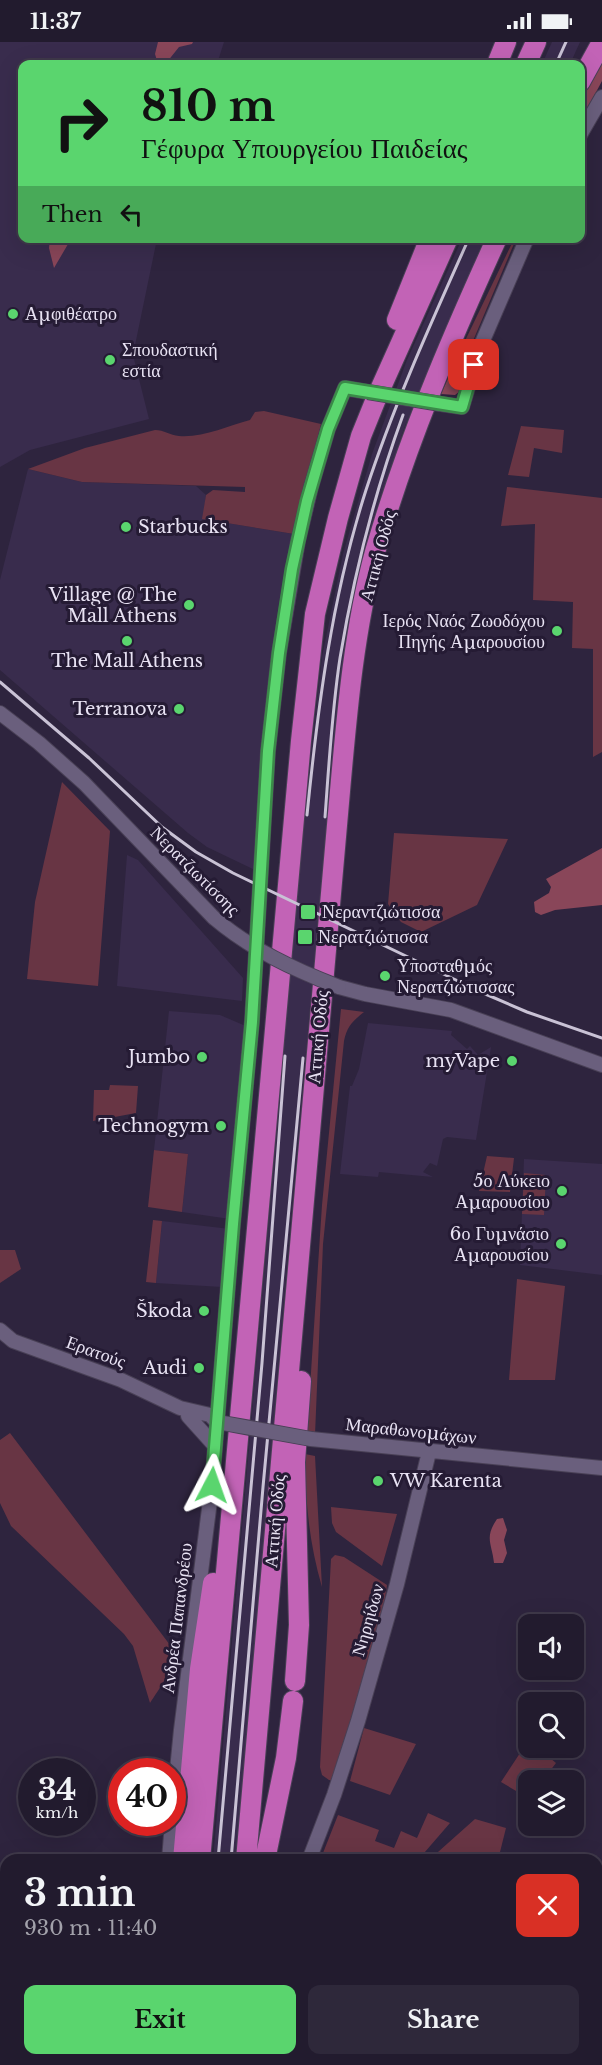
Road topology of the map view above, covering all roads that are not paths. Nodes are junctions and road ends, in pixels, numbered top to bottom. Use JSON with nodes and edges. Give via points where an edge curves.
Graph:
{"nodes":[{"id":1,"x":506,"y":42,"type":"edge"},
{"id":2,"x":536,"y":42,"type":"edge"},
{"id":3,"x":586,"y":42,"type":"edge"},
{"id":4,"x":602,"y":42,"type":"edge"},
{"id":5,"x":499,"y":60,"type":"edge"},
{"id":6,"x":528,"y":60,"type":"edge"},
{"id":7,"x":578,"y":60,"type":"edge"},
{"id":8,"x":585,"y":73,"type":"edge"},
{"id":9,"x":602,"y":97,"type":"edge"},
{"id":10,"x":585,"y":126,"type":"edge"},
{"id":11,"x":428,"y":243,"type":"edge"},
{"id":12,"x":446,"y":243,"type":"edge"},
{"id":13,"x":495,"y":243,"type":"edge"},
{"id":14,"x":525,"y":243,"type":"edge"},
{"id":15,"x":373,"y":393,"type":"junction"},
{"id":16,"x":0,"y":713,"type":"edge"},
{"id":17,"x":602,"y":1065,"type":"edge"},
{"id":18,"x":308,"y":1151,"type":"junction"},
{"id":19,"x":4,"y":1334,"type":"edge"},
{"id":20,"x":219,"y":1395,"type":"junction"},
{"id":21,"x":187,"y":1412,"type":"junction"},
{"id":22,"x":220,"y":1423,"type":"junction"},
{"id":23,"x":238,"y":1445,"type":"junction"},
{"id":24,"x":215,"y":1446,"type":"junction"},
{"id":25,"x":429,"y":1452,"type":"junction"},
{"id":26,"x":602,"y":1468,"type":"edge"},
{"id":27,"x":295,"y":1681,"type":"dead end"},
{"id":28,"x":293,"y":1701,"type":"dead end"},
{"id":29,"x":178,"y":1758,"type":"edge"},
{"id":30,"x":171,"y":1836,"type":"edge"},
{"id":31,"x":169,"y":1854,"type":"edge"},
{"id":32,"x":184,"y":1854,"type":"edge"},
{"id":33,"x":201,"y":1854,"type":"edge"},
{"id":34,"x":247,"y":1854,"type":"edge"},
{"id":35,"x":267,"y":1854,"type":"edge"},
{"id":36,"x":311,"y":1854,"type":"edge"}],
"edges":[{"from":1,"to":5,"type":"highway"},
{"from":2,"to":6,"type":"highway"},
{"from":3,"to":7,"type":"highway"},
{"from":4,"to":8,"type":"highway"},
{"from":9,"to":10,"type":"street"},
{"from":11,"to":15,"type":"highway"},
{"from":12,"to":15,"type":"highway"},
{"from":13,"to":18,"type":"highway","name":"Αττική Οδός","via":[[450,342],[375,554],[347,712]]},
{"from":14,"to":15,"type":"street","bridge":true,"via":[[480,345],[462,407]]},
{"from":15,"to":20,"type":"street","name":"Ανδρέα Παπανδρέου","via":[[345,388],[328,429],[292,569],[279,653],[268,751],[253,1011]]},
{"from":15,"to":23,"type":"highway","via":[[315,614]]},
{"from":16,"to":17,"type":"street","name":"Νερατζιωτίσσης","bridge":true,"via":[[84,783],[214,918],[270,958],[339,987],[451,1010]]},
{"from":18,"to":27,"type":"highway","via":[[310,1225],[295,1462],[299,1625]]},
{"from":18,"to":34,"type":"highway","name":"Αττική Οδός"},
{"from":19,"to":21,"type":"street","name":"Ερατούς","via":[[121,1380]]},
{"from":20,"to":21,"type":"street","via":[[206,1406]]},
{"from":20,"to":22,"type":"street","name":"Ανδρέα Παπανδρέου"},
{"from":21,"to":22,"type":"street","name":"Ερατούς","via":[[209,1424]]},
{"from":21,"to":24,"type":"street"},
{"from":22,"to":24,"type":"street","name":"Ανδρέα Παπανδρέου"},
{"from":22,"to":25,"type":"street","name":"Μαραθωνομάχων","bridge":true,"via":[[310,1439]]},
{"from":23,"to":32,"type":"highway","via":[[223,1513],[201,1669]]},
{"from":23,"to":33,"type":"highway"},
{"from":24,"to":29,"type":"street","name":"Ανδρέα Παπανδρέου"},
{"from":25,"to":26,"type":"street","name":"Μαραθωνομάχων"},
{"from":25,"to":36,"type":"street","name":"Νηρηίδων","via":[[397,1584],[334,1796]]},
{"from":28,"to":35,"type":"highway"},
{"from":30,"to":31,"type":"street","name":"Ανδρέα Παπανδρέου"}]}
